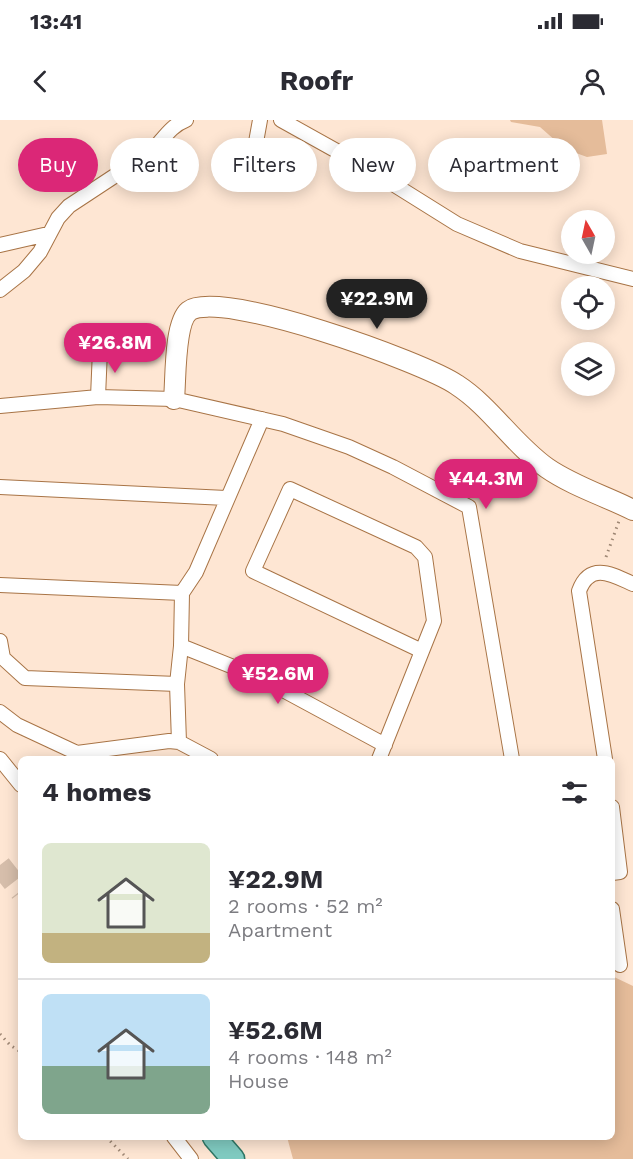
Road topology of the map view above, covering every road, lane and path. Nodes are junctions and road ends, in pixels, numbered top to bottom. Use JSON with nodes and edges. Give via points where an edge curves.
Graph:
{"nodes":[{"id":1,"x":186,"y":120,"type":"edge"},
{"id":2,"x":260,"y":120,"type":"edge"},
{"id":3,"x":280,"y":120,"type":"edge"},
{"id":4,"x":257,"y":138,"type":"edge"},
{"id":5,"x":48,"y":234,"type":"junction"},
{"id":6,"x":0,"y":245,"type":"edge"},
{"id":7,"x":633,"y":279,"type":"edge"},
{"id":8,"x":0,"y":290,"type":"edge"},
{"id":9,"x":100,"y":350,"type":"dead end"},
{"id":10,"x":98,"y":397,"type":"junction"},
{"id":11,"x":174,"y":399,"type":"junction"},
{"id":12,"x":0,"y":406,"type":"edge"},
{"id":13,"x":262,"y":419,"type":"junction"},
{"id":14,"x":0,"y":488,"type":"edge"},
{"id":15,"x":226,"y":498,"type":"junction"},
{"id":16,"x":629,"y":507,"type":"edge"},
{"id":17,"x":601,"y":572,"type":"junction"},
{"id":18,"x":633,"y":584,"type":"edge"},
{"id":19,"x":0,"y":585,"type":"edge"},
{"id":20,"x":182,"y":593,"type":"junction"},
{"id":21,"x":0,"y":641,"type":"edge"},
{"id":22,"x":181,"y":646,"type":"junction"},
{"id":23,"x":422,"y":651,"type":"junction"},
{"id":24,"x":177,"y":684,"type":"junction"},
{"id":25,"x":0,"y":712,"type":"edge"},
{"id":26,"x":179,"y":742,"type":"junction"},
{"id":27,"x":385,"y":745,"type":"junction"},
{"id":28,"x":205,"y":756,"type":"edge"},
{"id":29,"x":380,"y":756,"type":"edge"},
{"id":30,"x":511,"y":756,"type":"edge"},
{"id":31,"x":605,"y":756,"type":"edge"},
{"id":32,"x":0,"y":759,"type":"edge"},
{"id":33,"x":18,"y":781,"type":"edge"},
{"id":34,"x":615,"y":831,"type":"edge"},
{"id":35,"x":615,"y":873,"type":"edge"},
{"id":36,"x":615,"y":930,"type":"edge"},
{"id":37,"x":620,"y":965,"type":"dead end"},
{"id":38,"x":0,"y":1034,"type":"edge"},
{"id":39,"x":18,"y":1050,"type":"edge"},
{"id":40,"x":109,"y":1140,"type":"edge"},
{"id":41,"x":176,"y":1140,"type":"edge"},
{"id":42,"x":217,"y":1140,"type":"edge"},
{"id":43,"x":128,"y":1159,"type":"edge"},
{"id":44,"x":191,"y":1159,"type":"edge"},
{"id":45,"x":233,"y":1159,"type":"edge"}],
"edges":[{"from":1,"to":5,"type":"street","via":[[169,131],[151,152],[69,206]]},
{"from":2,"to":4,"type":"street"},
{"from":3,"to":7,"type":"street","via":[[466,228],[520,251]]},
{"from":5,"to":6,"type":"street"},
{"from":5,"to":8,"type":"street","via":[[40,252],[24,271]]},
{"from":9,"to":10,"type":"street"},
{"from":10,"to":11,"type":"street"},
{"from":10,"to":12,"type":"street"},
{"from":11,"to":13,"type":"street"},
{"from":11,"to":16,"type":"street","via":[[180,327],[189,311],[214,306],[279,319],[431,371],[478,402],[547,468]]},
{"from":13,"to":15,"type":"street"},
{"from":13,"to":30,"type":"street","via":[[349,447],[469,507]]},
{"from":14,"to":15,"type":"street"},
{"from":15,"to":20,"type":"street","via":[[196,572]]},
{"from":16,"to":17,"type":"path"},
{"from":17,"to":18,"type":"street"},
{"from":17,"to":31,"type":"street","via":[[584,580],[579,594]]},
{"from":19,"to":20,"type":"street"},
{"from":20,"to":22,"type":"street"},
{"from":21,"to":24,"type":"street","via":[[3,658],[25,678]]},
{"from":22,"to":24,"type":"street"},
{"from":22,"to":27,"type":"street","via":[[261,678]]},
{"from":23,"to":23,"type":"street","via":[[434,621],[425,557],[421,552],[290,489],[253,571]]},
{"from":23,"to":27,"type":"street"},
{"from":24,"to":26,"type":"street"},
{"from":25,"to":26,"type":"street","via":[[17,725],[77,753]]},
{"from":26,"to":28,"type":"street"},
{"from":27,"to":29,"type":"street"},
{"from":32,"to":33,"type":"street"},
{"from":34,"to":35,"type":"street","via":[[620,872]]},
{"from":36,"to":37,"type":"street"},
{"from":38,"to":39,"type":"path"},
{"from":40,"to":43,"type":"path"},
{"from":41,"to":44,"type":"street"},
{"from":42,"to":45,"type":"main road"}]}
